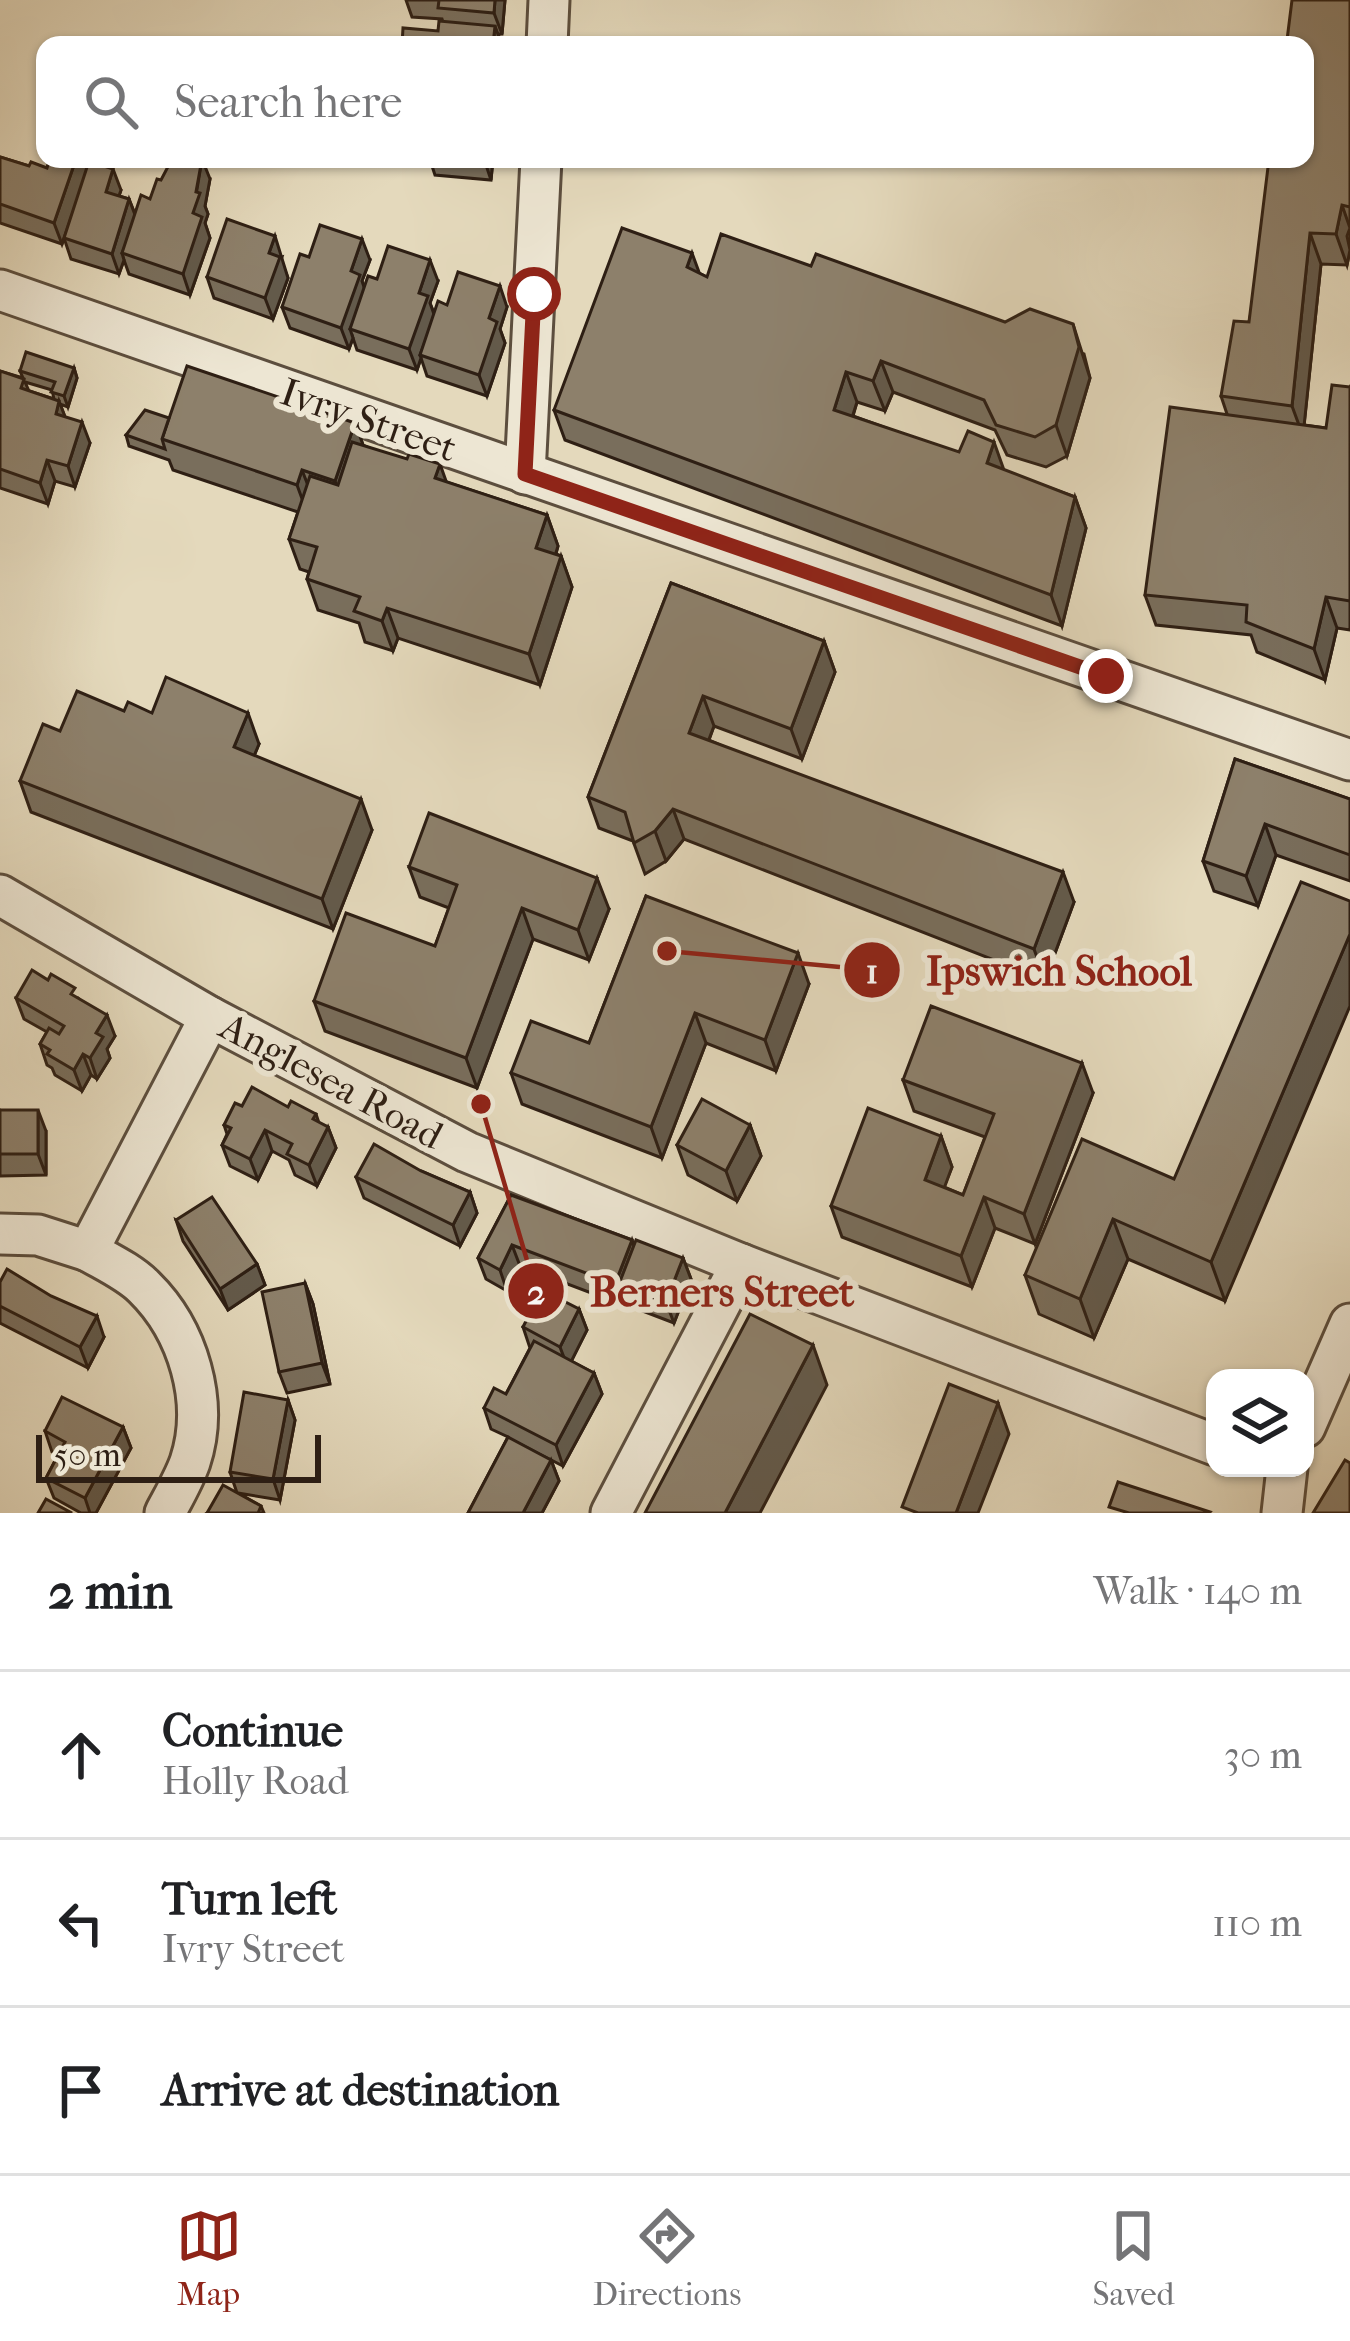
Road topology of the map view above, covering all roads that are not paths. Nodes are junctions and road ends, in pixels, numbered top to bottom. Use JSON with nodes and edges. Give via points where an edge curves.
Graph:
{"nodes":[{"id":1,"x":549,"y":0,"type":"edge"},
{"id":2,"x":547,"y":36,"type":"edge"},
{"id":3,"x":541,"y":168,"type":"edge"},
{"id":4,"x":0,"y":290,"type":"edge"},
{"id":5,"x":525,"y":474,"type":"junction"},
{"id":6,"x":1350,"y":760,"type":"edge"},
{"id":7,"x":0,"y":895,"type":"edge"},
{"id":8,"x":210,"y":1016,"type":"junction"},
{"id":9,"x":0,"y":1234,"type":"edge"},
{"id":10,"x":88,"y":1251,"type":"junction"},
{"id":11,"x":741,"y":1264,"type":"junction"},
{"id":12,"x":1350,"y":1324,"type":"edge"},
{"id":13,"x":1314,"y":1406,"type":"edge"},
{"id":14,"x":1206,"y":1442,"type":"edge"},
{"id":15,"x":165,"y":1513,"type":"edge"},
{"id":16,"x":610,"y":1513,"type":"edge"}],
"edges":[{"from":1,"to":2,"type":"street"},
{"from":3,"to":5,"type":"street"},
{"from":4,"to":5,"type":"street","name":"Ivry Street"},
{"from":5,"to":6,"type":"street","name":"Ivry Street"},
{"from":7,"to":8,"type":"street","name":"Anglesea Road"},
{"from":8,"to":10,"type":"street"},
{"from":8,"to":11,"type":"street","name":"Anglesea Road","via":[[467,1152]]},
{"from":9,"to":10,"type":"street","via":[[38,1235]]},
{"from":10,"to":15,"type":"street","via":[[143,1286],[169,1319],[193,1375],[196,1437]]},
{"from":11,"to":14,"type":"street","name":"Anglesea Road"},
{"from":11,"to":16,"type":"street"},
{"from":12,"to":13,"type":"street"}]}
